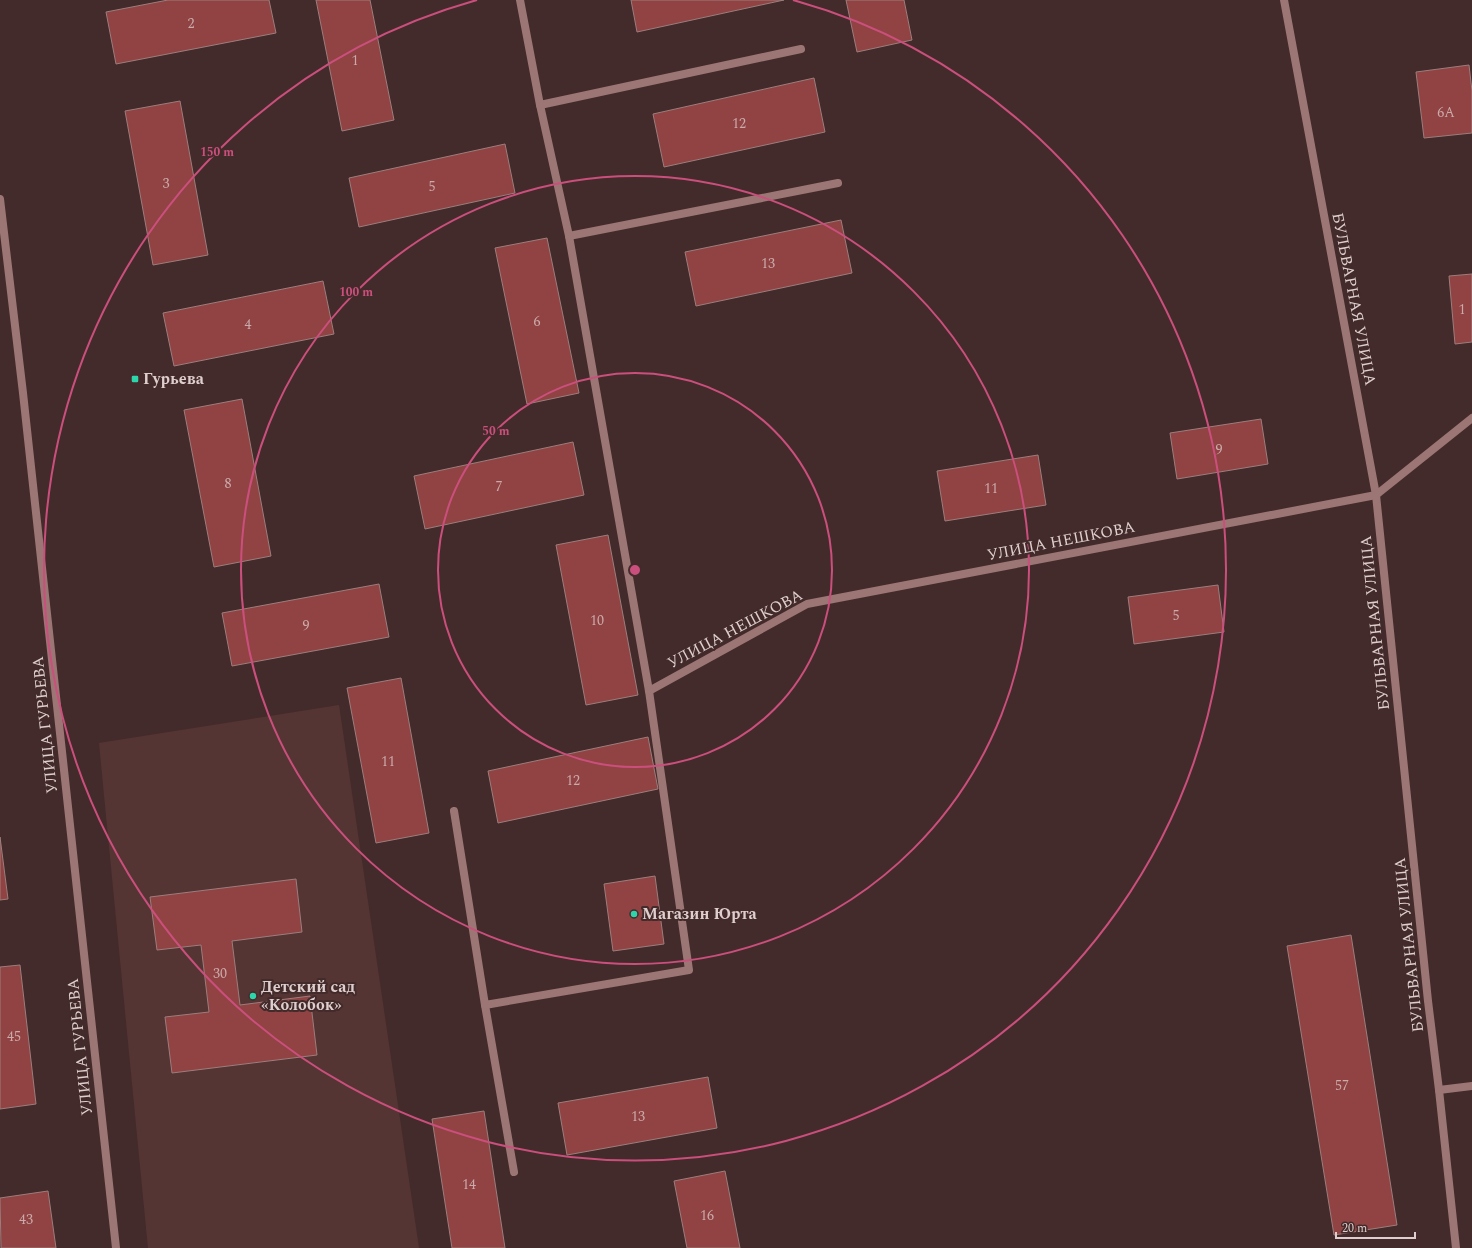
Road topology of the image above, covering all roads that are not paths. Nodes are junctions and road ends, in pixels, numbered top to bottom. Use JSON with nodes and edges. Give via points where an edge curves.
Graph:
{"nodes":[{"id":1,"x":520,"y":0,"type":"edge"},
{"id":2,"x":1284,"y":0,"type":"edge"},
{"id":3,"x":801,"y":49,"type":"dead end"},
{"id":4,"x":540,"y":105,"type":"junction"},
{"id":5,"x":838,"y":183,"type":"dead end"},
{"id":6,"x":0,"y":199,"type":"edge"},
{"id":7,"x":569,"y":236,"type":"junction"},
{"id":8,"x":1472,"y":418,"type":"edge"},
{"id":9,"x":1376,"y":495,"type":"junction"},
{"id":10,"x":649,"y":691,"type":"junction"},
{"id":11,"x":454,"y":811,"type":"dead end"},
{"id":12,"x":485,"y":1005,"type":"junction"},
{"id":13,"x":1472,"y":1086,"type":"edge"},
{"id":14,"x":1439,"y":1090,"type":"junction"},
{"id":15,"x":514,"y":1172,"type":"dead end"},
{"id":16,"x":116,"y":1248,"type":"edge"},
{"id":17,"x":1456,"y":1248,"type":"edge"}],
"edges":[{"from":1,"to":4,"type":"street"},
{"from":2,"to":9,"type":"street","name":"БУЛЬВАРНАЯ УЛИЦА"},
{"from":3,"to":4,"type":"street"},
{"from":4,"to":7,"type":"street"},
{"from":5,"to":7,"type":"street"},
{"from":6,"to":16,"type":"street","name":"УЛИЦА ГУРЬЕВА"},
{"from":7,"to":10,"type":"street"},
{"from":8,"to":9,"type":"street","name":"УЛИЦА НЕШКОВА"},
{"from":9,"to":10,"type":"street","name":"УЛИЦА НЕШКОВА","via":[[807,604]]},
{"from":9,"to":14,"type":"street","name":"БУЛЬВАРНАЯ УЛИЦА"},
{"from":10,"to":12,"type":"street","via":[[689,970]]},
{"from":11,"to":12,"type":"street"},
{"from":12,"to":15,"type":"street"},
{"from":13,"to":14,"type":"street"},
{"from":14,"to":17,"type":"street","name":"БУЛЬВАРНАЯ УЛИЦА"}]}
